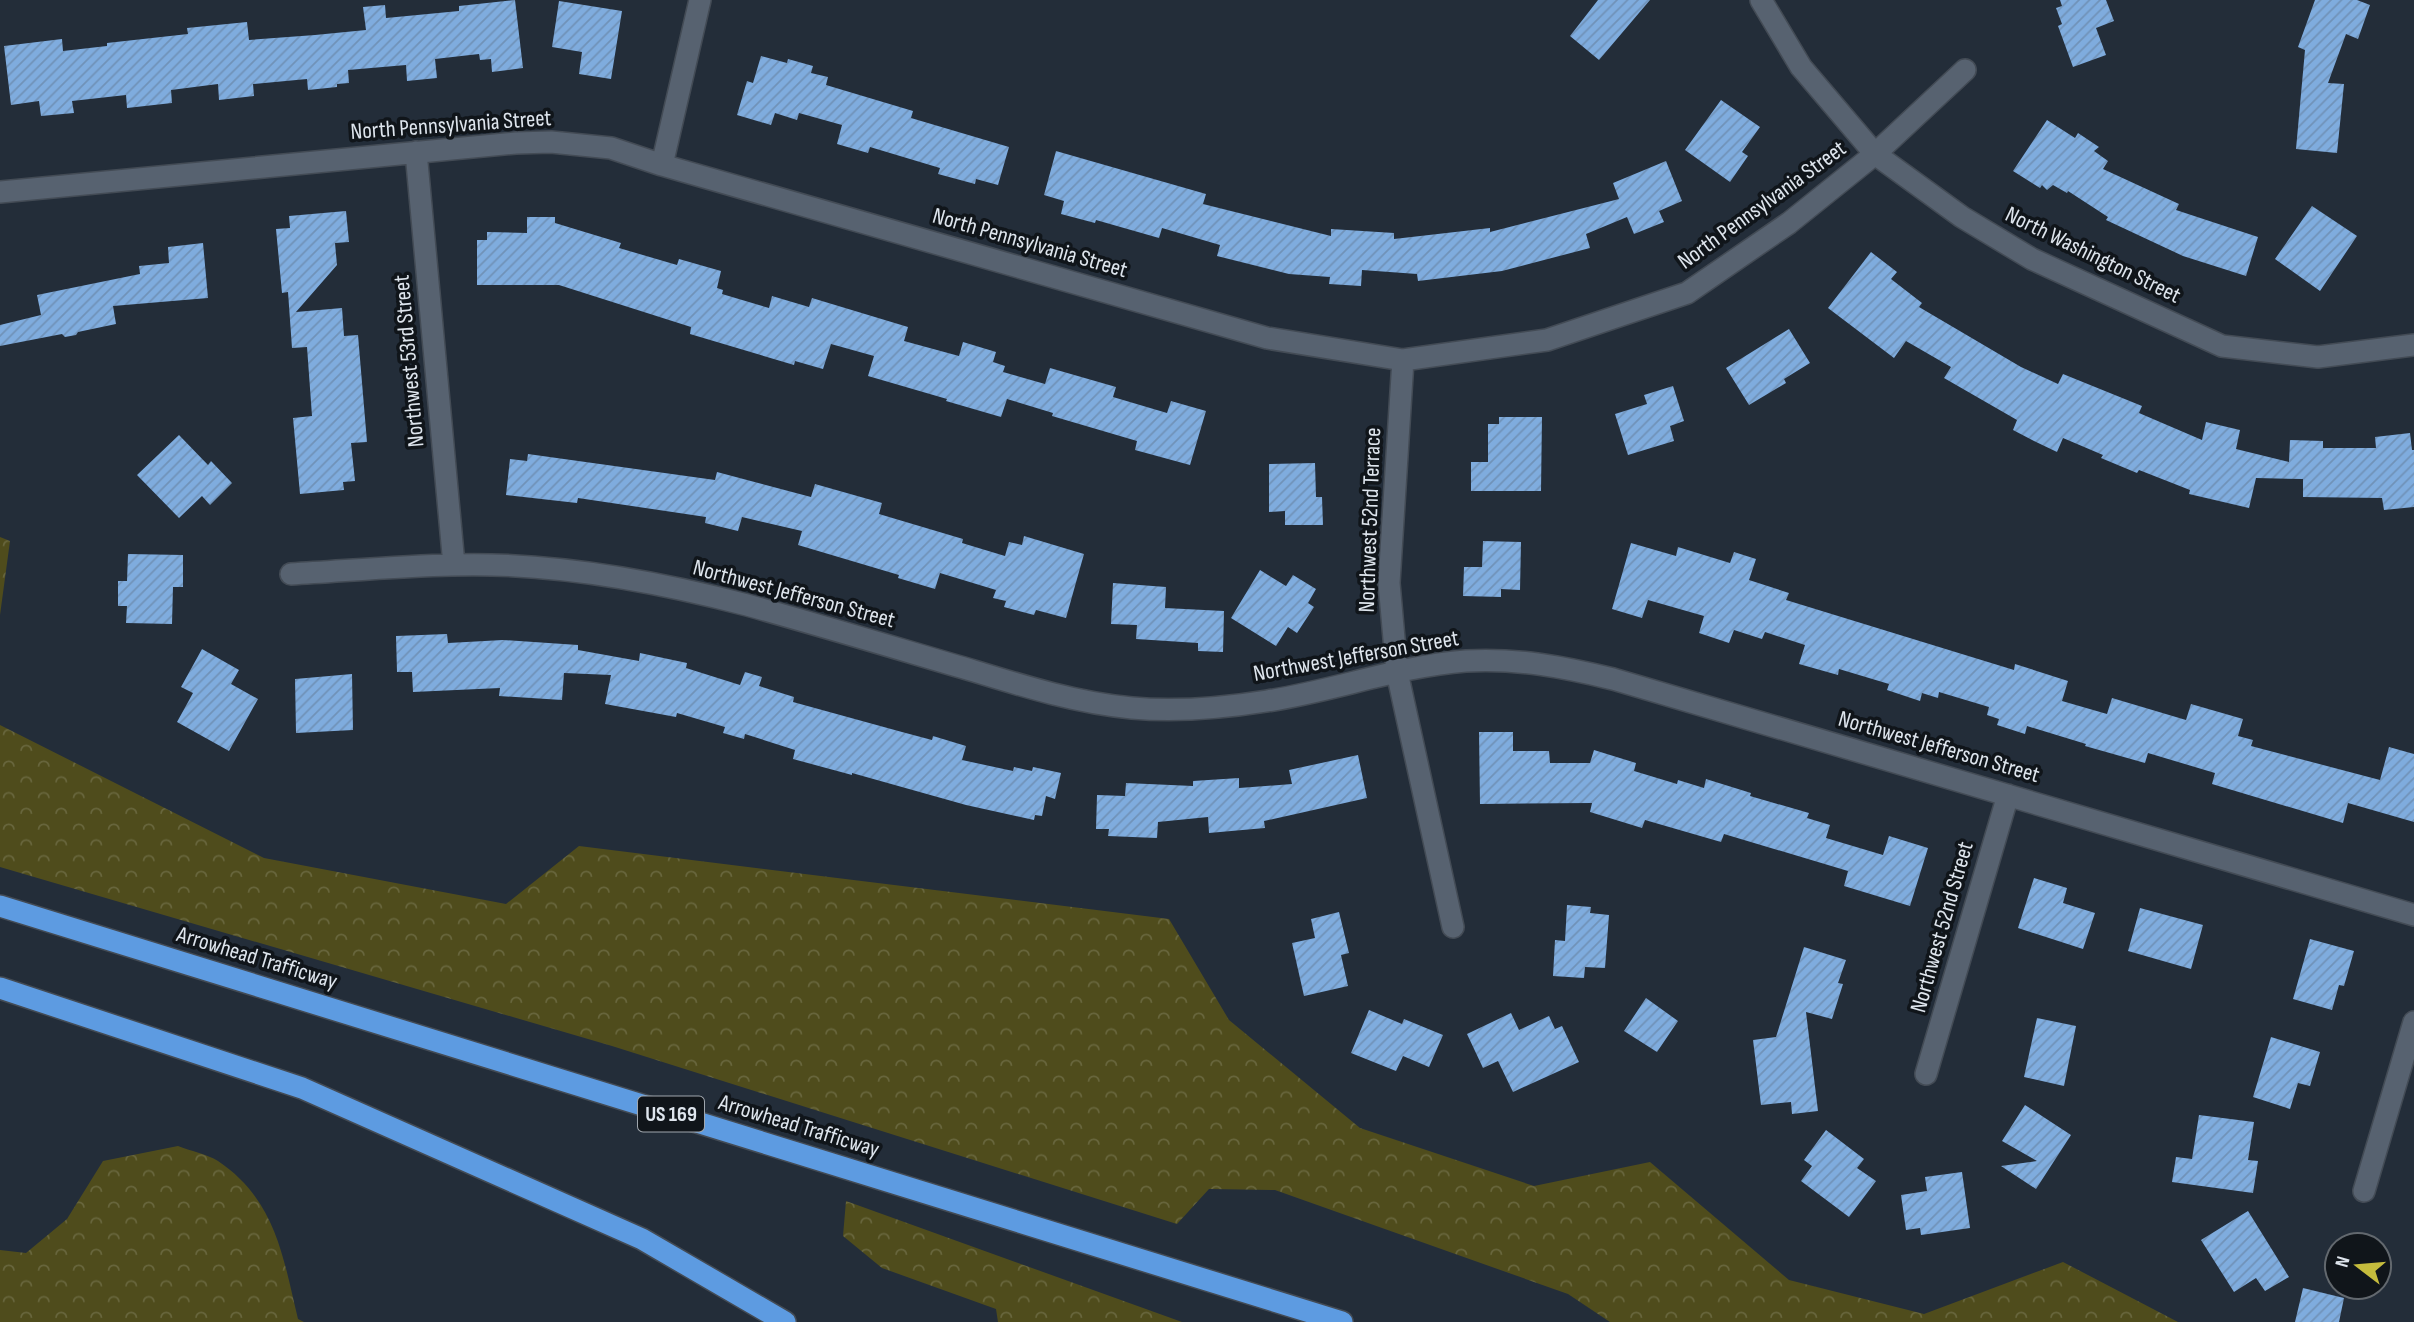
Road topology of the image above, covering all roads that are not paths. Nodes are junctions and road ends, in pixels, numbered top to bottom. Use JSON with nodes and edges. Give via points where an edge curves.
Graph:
{"nodes":[{"id":1,"x":700,"y":0,"type":"edge"},
{"id":2,"x":1761,"y":0,"type":"edge"},
{"id":3,"x":1965,"y":70,"type":"dead end"},
{"id":4,"x":416,"y":152,"type":"junction"},
{"id":5,"x":1875,"y":154,"type":"junction"},
{"id":6,"x":662,"y":165,"type":"junction"},
{"id":7,"x":0,"y":192,"type":"edge"},
{"id":8,"x":2414,"y":345,"type":"edge"},
{"id":9,"x":1403,"y":360,"type":"junction"},
{"id":10,"x":454,"y":565,"type":"junction"},
{"id":11,"x":291,"y":574,"type":"dead end"},
{"id":12,"x":1397,"y":673,"type":"junction"},
{"id":13,"x":2008,"y":795,"type":"junction"},
{"id":14,"x":0,"y":906,"type":"edge"},
{"id":15,"x":2414,"y":915,"type":"edge"},
{"id":16,"x":1452,"y":927,"type":"dead end"},
{"id":17,"x":0,"y":988,"type":"edge"},
{"id":18,"x":2414,"y":1022,"type":"edge"},
{"id":19,"x":1926,"y":1074,"type":"dead end"},
{"id":20,"x":2364,"y":1191,"type":"dead end"},
{"id":21,"x":785,"y":1322,"type":"edge"},
{"id":22,"x":1342,"y":1322,"type":"edge"}],
"edges":[{"from":1,"to":6,"type":"street"},
{"from":2,"to":5,"type":"street","name":"North Washington Street","via":[[1801,66]]},
{"from":3,"to":5,"type":"street","name":"North Pennsylvania Street"},
{"from":4,"to":6,"type":"street","name":"North Pennsylvania Street","via":[[551,142],[611,148]]},
{"from":4,"to":7,"type":"street","name":"North Pennsylvania Street"},
{"from":4,"to":10,"type":"street","name":"Northwest 53rd Street"},
{"from":5,"to":8,"type":"street","name":"North Washington Street","via":[[1962,217],[2032,259],[2222,346],[2318,357]]},
{"from":5,"to":9,"type":"street","name":"North Pennsylvania Street","via":[[1789,223],[1687,293],[1546,340]]},
{"from":6,"to":9,"type":"street","name":"North Pennsylvania Street","via":[[1267,338]]},
{"from":9,"to":12,"type":"street","name":"Northwest 52nd Terrace","via":[[1389,583]]},
{"from":10,"to":11,"type":"street","name":"Northwest Jefferson Street"},
{"from":10,"to":12,"type":"street","name":"Northwest Jefferson Street","via":[[597,575],[671,588],[1060,696],[1132,708],[1195,709],[1269,701]]},
{"from":12,"to":13,"type":"street","name":"Northwest Jefferson Street","via":[[1463,662],[1551,664]]},
{"from":12,"to":16,"type":"street","name":"Northwest 52nd Terrace"},
{"from":13,"to":15,"type":"street","name":"Northwest Jefferson Street"},
{"from":13,"to":19,"type":"street","name":"Northwest 52nd Street"},
{"from":14,"to":22,"type":"highway","name":"Arrowhead Trafficway","number":"US 169"},
{"from":17,"to":21,"type":"highway","via":[[302,1088],[642,1239]]},
{"from":18,"to":20,"type":"street"}]}
